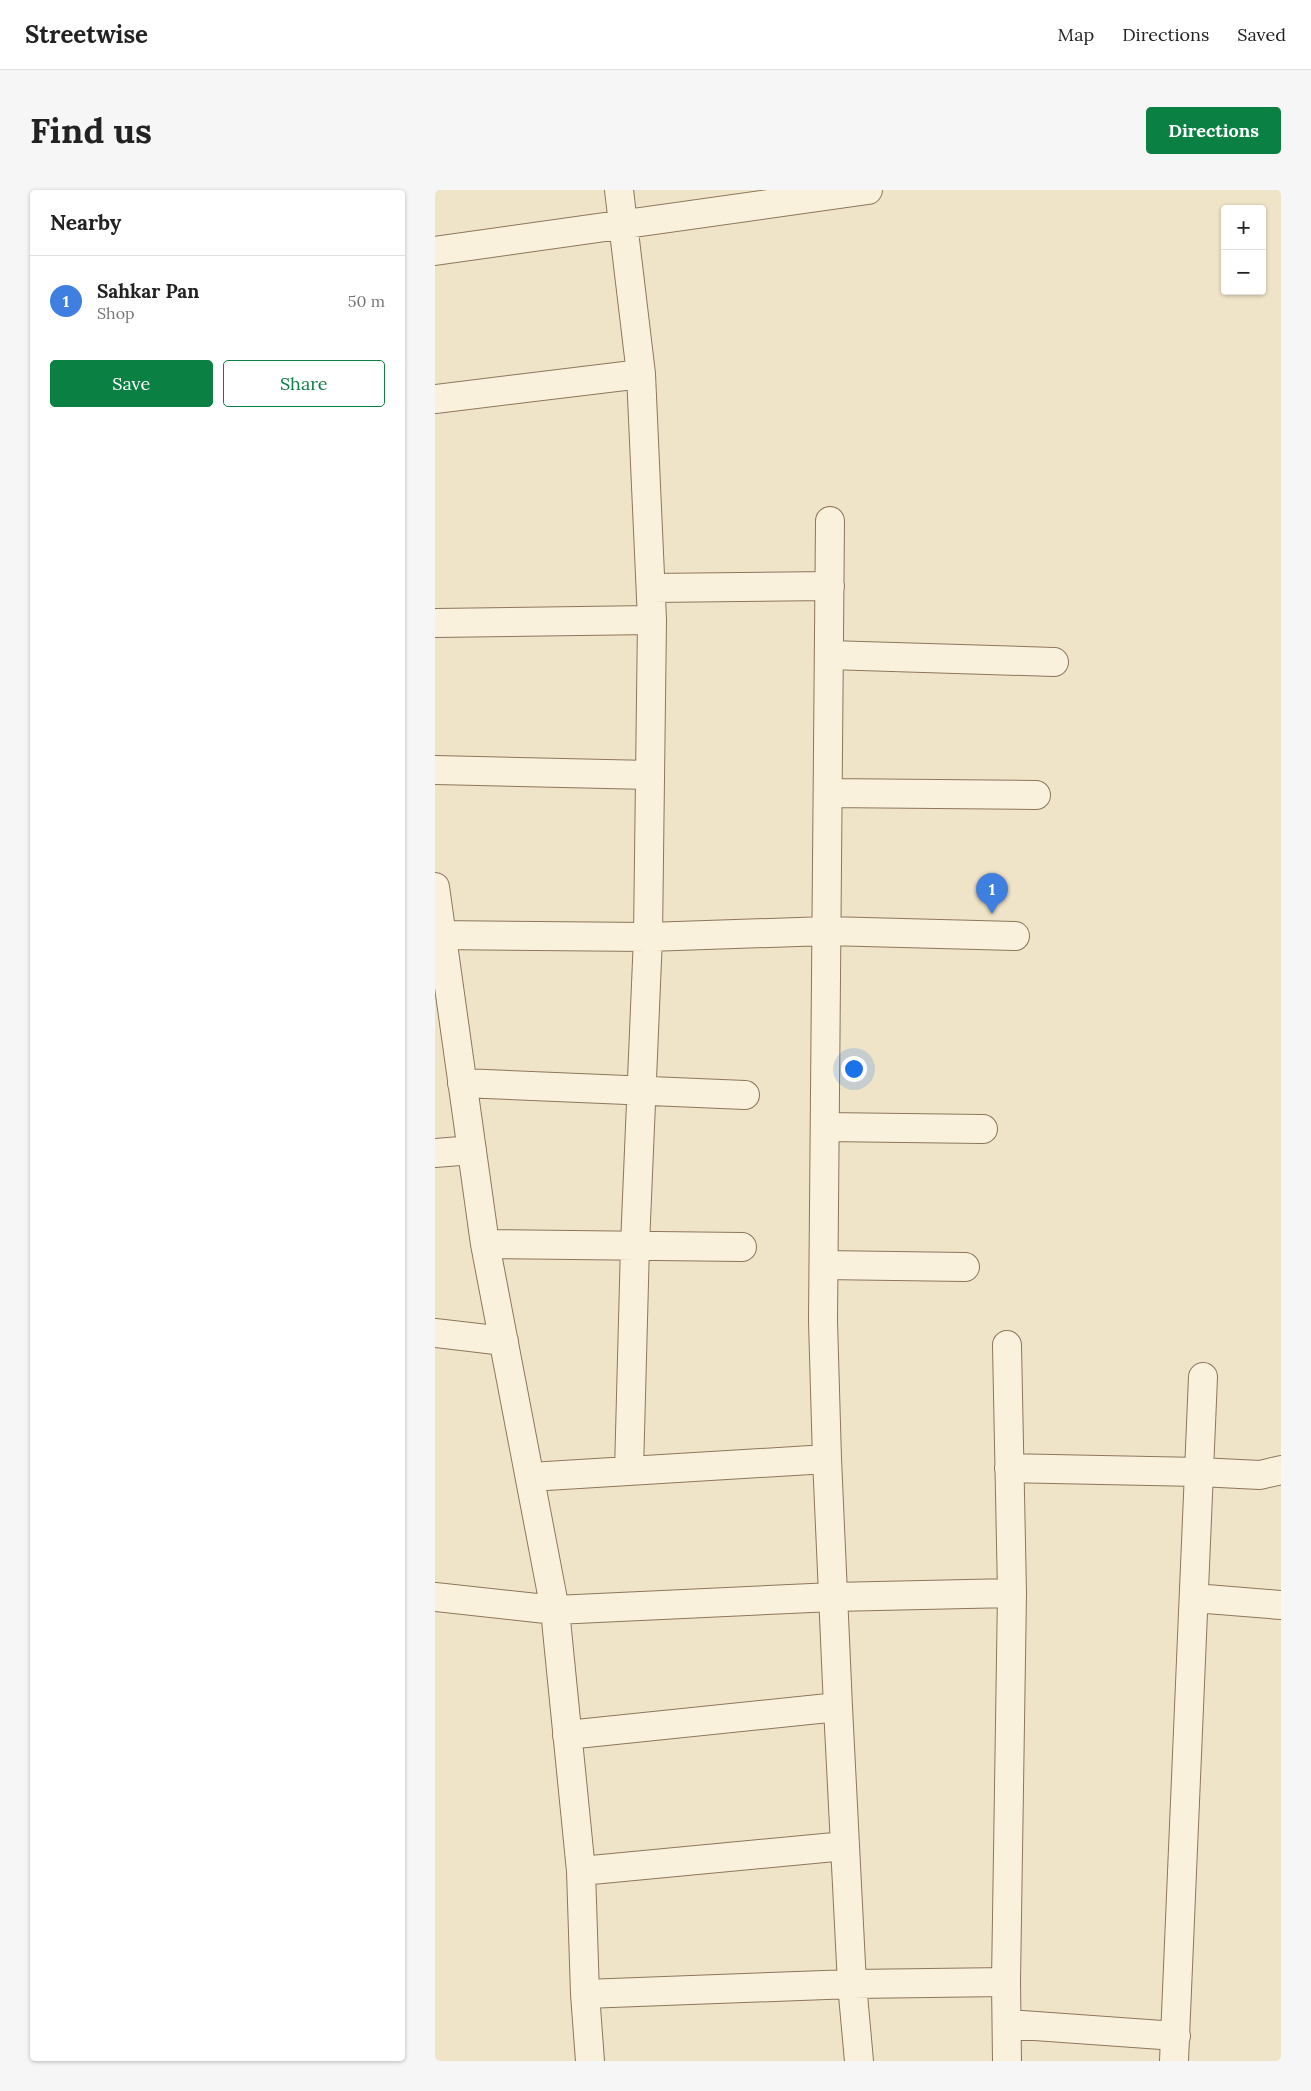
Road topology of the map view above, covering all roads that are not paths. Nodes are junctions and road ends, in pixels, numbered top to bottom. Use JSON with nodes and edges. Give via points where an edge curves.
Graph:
{"nodes":[{"id":1,"x":619,"y":190,"type":"edge"},
{"id":2,"x":868,"y":190,"type":"edge"},
{"id":3,"x":622,"y":223,"type":"junction"},
{"id":4,"x":435,"y":251,"type":"edge"},
{"id":5,"x":641,"y":374,"type":"junction"},
{"id":6,"x":435,"y":400,"type":"edge"},
{"id":7,"x":830,"y":521,"type":"dead end"},
{"id":8,"x":829,"y":586,"type":"junction"},
{"id":9,"x":651,"y":588,"type":"junction"},
{"id":10,"x":652,"y":620,"type":"junction"},
{"id":11,"x":435,"y":623,"type":"edge"},
{"id":12,"x":829,"y":654,"type":"junction"},
{"id":13,"x":1053,"y":662,"type":"dead end"},
{"id":14,"x":435,"y":770,"type":"edge"},
{"id":15,"x":650,"y":775,"type":"junction"},
{"id":16,"x":828,"y":793,"type":"junction"},
{"id":17,"x":1036,"y":795,"type":"dead end"},
{"id":18,"x":435,"y":887,"type":"edge"},
{"id":19,"x":827,"y":931,"type":"junction"},
{"id":20,"x":438,"y":935,"type":"edge"},
{"id":21,"x":1015,"y":936,"type":"dead end"},
{"id":22,"x":649,"y":937,"type":"junction"},
{"id":23,"x":462,"y":1083,"type":"junction"},
{"id":24,"x":641,"y":1091,"type":"junction"},
{"id":25,"x":745,"y":1095,"type":"dead end"},
{"id":26,"x":825,"y":1127,"type":"junction"},
{"id":27,"x":983,"y":1129,"type":"dead end"},
{"id":28,"x":472,"y":1150,"type":"junction"},
{"id":29,"x":435,"y":1153,"type":"edge"},
{"id":30,"x":485,"y":1244,"type":"junction"},
{"id":31,"x":635,"y":1246,"type":"junction"},
{"id":32,"x":742,"y":1247,"type":"dead end"},
{"id":33,"x":824,"y":1265,"type":"junction"},
{"id":34,"x":965,"y":1267,"type":"dead end"},
{"id":35,"x":435,"y":1332,"type":"edge"},
{"id":36,"x":504,"y":1341,"type":"junction"},
{"id":37,"x":1007,"y":1345,"type":"dead end"},
{"id":38,"x":1203,"y":1378,"type":"dead end"},
{"id":39,"x":827,"y":1459,"type":"junction"},
{"id":40,"x":1009,"y":1468,"type":"junction"},
{"id":41,"x":1281,"y":1470,"type":"edge"},
{"id":42,"x":629,"y":1471,"type":"junction"},
{"id":43,"x":1199,"y":1472,"type":"junction"},
{"id":44,"x":530,"y":1477,"type":"junction"},
{"id":45,"x":1012,"y":1593,"type":"junction"},
{"id":46,"x":833,"y":1596,"type":"junction"},
{"id":47,"x":435,"y":1597,"type":"edge"},
{"id":48,"x":1194,"y":1598,"type":"junction"},
{"id":49,"x":1281,"y":1605,"type":"edge"},
{"id":50,"x":555,"y":1610,"type":"junction"},
{"id":51,"x":838,"y":1707,"type":"junction"},
{"id":52,"x":567,"y":1735,"type":"junction"},
{"id":53,"x":845,"y":1846,"type":"junction"},
{"id":54,"x":581,"y":1871,"type":"junction"},
{"id":55,"x":1006,"y":1982,"type":"junction"},
{"id":56,"x":852,"y":1984,"type":"junction"},
{"id":57,"x":585,"y":1994,"type":"junction"},
{"id":58,"x":1007,"y":2024,"type":"junction"},
{"id":59,"x":1175,"y":2048,"type":"edge"},
{"id":60,"x":590,"y":2061,"type":"edge"},
{"id":61,"x":859,"y":2061,"type":"edge"},
{"id":62,"x":1007,"y":2061,"type":"edge"}],
"edges":[{"from":1,"to":3,"type":"street"},
{"from":2,"to":3,"type":"street"},
{"from":3,"to":4,"type":"street"},
{"from":3,"to":5,"type":"street"},
{"from":5,"to":6,"type":"street"},
{"from":5,"to":9,"type":"street"},
{"from":7,"to":8,"type":"street"},
{"from":8,"to":9,"type":"street"},
{"from":8,"to":12,"type":"street"},
{"from":9,"to":10,"type":"street"},
{"from":10,"to":11,"type":"street"},
{"from":10,"to":15,"type":"street"},
{"from":12,"to":13,"type":"street"},
{"from":12,"to":16,"type":"street"},
{"from":14,"to":15,"type":"street"},
{"from":15,"to":22,"type":"street"},
{"from":16,"to":17,"type":"street"},
{"from":16,"to":19,"type":"street"},
{"from":18,"to":20,"type":"street"},
{"from":19,"to":21,"type":"street"},
{"from":19,"to":22,"type":"street"},
{"from":19,"to":26,"type":"street"},
{"from":20,"to":22,"type":"street"},
{"from":20,"to":23,"type":"street"},
{"from":22,"to":24,"type":"street"},
{"from":23,"to":24,"type":"street"},
{"from":23,"to":28,"type":"street"},
{"from":24,"to":25,"type":"street"},
{"from":24,"to":31,"type":"street"},
{"from":26,"to":27,"type":"street"},
{"from":26,"to":33,"type":"street"},
{"from":28,"to":29,"type":"street"},
{"from":28,"to":30,"type":"street"},
{"from":30,"to":31,"type":"street"},
{"from":30,"to":36,"type":"street"},
{"from":31,"to":32,"type":"street"},
{"from":31,"to":42,"type":"street"},
{"from":33,"to":34,"type":"street"},
{"from":33,"to":39,"type":"street"},
{"from":35,"to":36,"type":"street"},
{"from":36,"to":44,"type":"street"},
{"from":37,"to":40,"type":"street"},
{"from":38,"to":43,"type":"street"},
{"from":39,"to":42,"type":"street"},
{"from":39,"to":46,"type":"street"},
{"from":40,"to":43,"type":"street"},
{"from":40,"to":45,"type":"street"},
{"from":41,"to":43,"type":"street","via":[[1260,1475]]},
{"from":42,"to":44,"type":"street"},
{"from":43,"to":48,"type":"street"},
{"from":44,"to":50,"type":"street"},
{"from":45,"to":46,"type":"street"},
{"from":45,"to":55,"type":"street"},
{"from":46,"to":50,"type":"street"},
{"from":46,"to":51,"type":"street"},
{"from":47,"to":50,"type":"street"},
{"from":48,"to":49,"type":"street"},
{"from":48,"to":59,"type":"street"},
{"from":50,"to":52,"type":"street"},
{"from":51,"to":52,"type":"street"},
{"from":51,"to":53,"type":"street"},
{"from":52,"to":54,"type":"street"},
{"from":53,"to":54,"type":"street"},
{"from":53,"to":56,"type":"street"},
{"from":54,"to":57,"type":"street"},
{"from":55,"to":56,"type":"street"},
{"from":55,"to":58,"type":"street"},
{"from":56,"to":57,"type":"street"},
{"from":56,"to":61,"type":"street"},
{"from":57,"to":60,"type":"street"},
{"from":58,"to":59,"type":"street"},
{"from":58,"to":62,"type":"street"}]}
